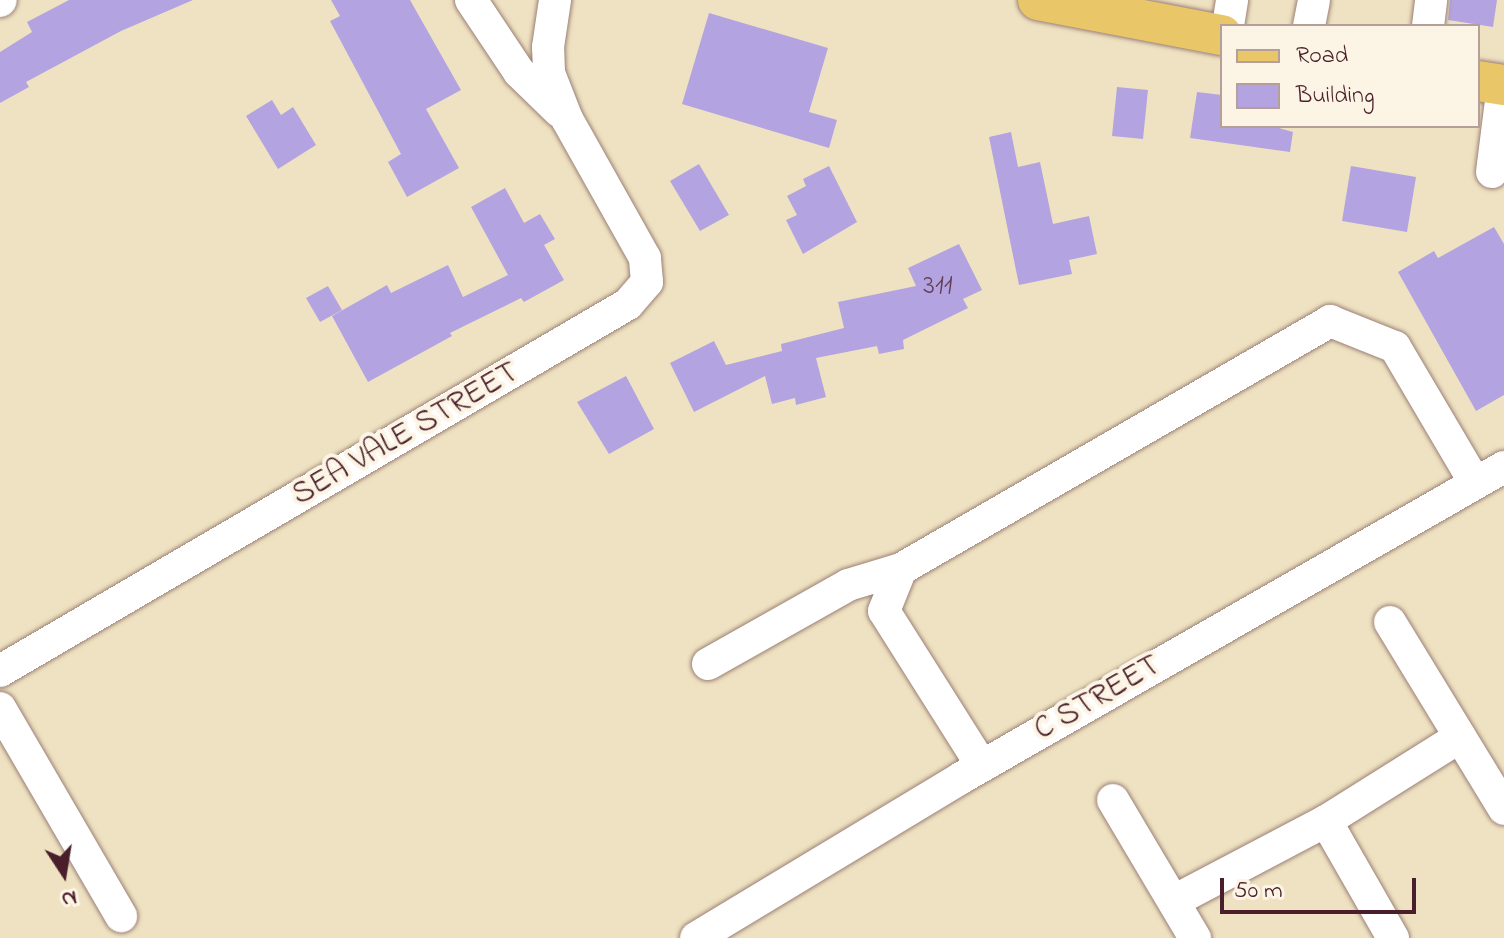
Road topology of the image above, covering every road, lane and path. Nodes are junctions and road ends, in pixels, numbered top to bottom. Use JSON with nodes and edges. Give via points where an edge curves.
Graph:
{"nodes":[{"id":1,"x":471,"y":0,"type":"edge"},
{"id":2,"x":555,"y":0,"type":"edge"},
{"id":3,"x":1038,"y":0,"type":"edge"},
{"id":4,"x":1232,"y":0,"type":"edge"},
{"id":5,"x":1314,"y":0,"type":"edge"},
{"id":6,"x":1431,"y":0,"type":"edge"},
{"id":7,"x":1228,"y":24,"type":"edge"},
{"id":8,"x":1309,"y":24,"type":"edge"},
{"id":9,"x":1428,"y":24,"type":"edge"},
{"id":10,"x":1220,"y":35,"type":"edge"},
{"id":11,"x":1480,"y":81,"type":"edge"},
{"id":12,"x":1504,"y":85,"type":"edge"},
{"id":13,"x":567,"y":119,"type":"junction"},
{"id":14,"x":1492,"y":172,"type":"dead end"},
{"id":15,"x":1494,"y":476,"type":"edge"},
{"id":16,"x":901,"y":569,"type":"junction"},
{"id":17,"x":1390,"y":622,"type":"dead end"},
{"id":18,"x":708,"y":664,"type":"dead end"},
{"id":19,"x":0,"y":671,"type":"edge"},
{"id":20,"x":0,"y":708,"type":"edge"},
{"id":21,"x":1460,"y":737,"type":"junction"},
{"id":22,"x":982,"y":766,"type":"junction"},
{"id":23,"x":1113,"y":800,"type":"dead end"},
{"id":24,"x":1504,"y":809,"type":"edge"},
{"id":25,"x":1326,"y":821,"type":"junction"},
{"id":26,"x":1174,"y":901,"type":"junction"},
{"id":27,"x":121,"y":916,"type":"dead end"},
{"id":28,"x":696,"y":938,"type":"edge"},
{"id":29,"x":1195,"y":938,"type":"edge"},
{"id":30,"x":1393,"y":938,"type":"edge"}],
"edges":[{"from":1,"to":13,"type":"street","name":"SEA VALE STREET","via":[[519,72]]},
{"from":2,"to":13,"type":"street","name":"SEA VALE STREET","via":[[549,73]]},
{"from":3,"to":10,"type":"main road"},
{"from":4,"to":7,"type":"street"},
{"from":5,"to":8,"type":"street"},
{"from":6,"to":9,"type":"street"},
{"from":11,"to":12,"type":"main road"},
{"from":12,"to":14,"type":"street"},
{"from":13,"to":19,"type":"street","name":"SEA VALE STREET","via":[[645,258],[647,282],[628,304]]},
{"from":15,"to":16,"type":"street","via":[[1395,347],[1330,321]]},
{"from":15,"to":22,"type":"street","name":"C STREET"},
{"from":16,"to":18,"type":"street","via":[[848,585]]},
{"from":16,"to":22,"type":"street","via":[[884,611]]},
{"from":17,"to":21,"type":"street"},
{"from":20,"to":27,"type":"street"},
{"from":21,"to":24,"type":"street"},
{"from":21,"to":25,"type":"street"},
{"from":22,"to":28,"type":"street","name":"C STREET"},
{"from":23,"to":26,"type":"street"},
{"from":25,"to":26,"type":"street"},
{"from":25,"to":30,"type":"street"},
{"from":26,"to":29,"type":"street"}]}
